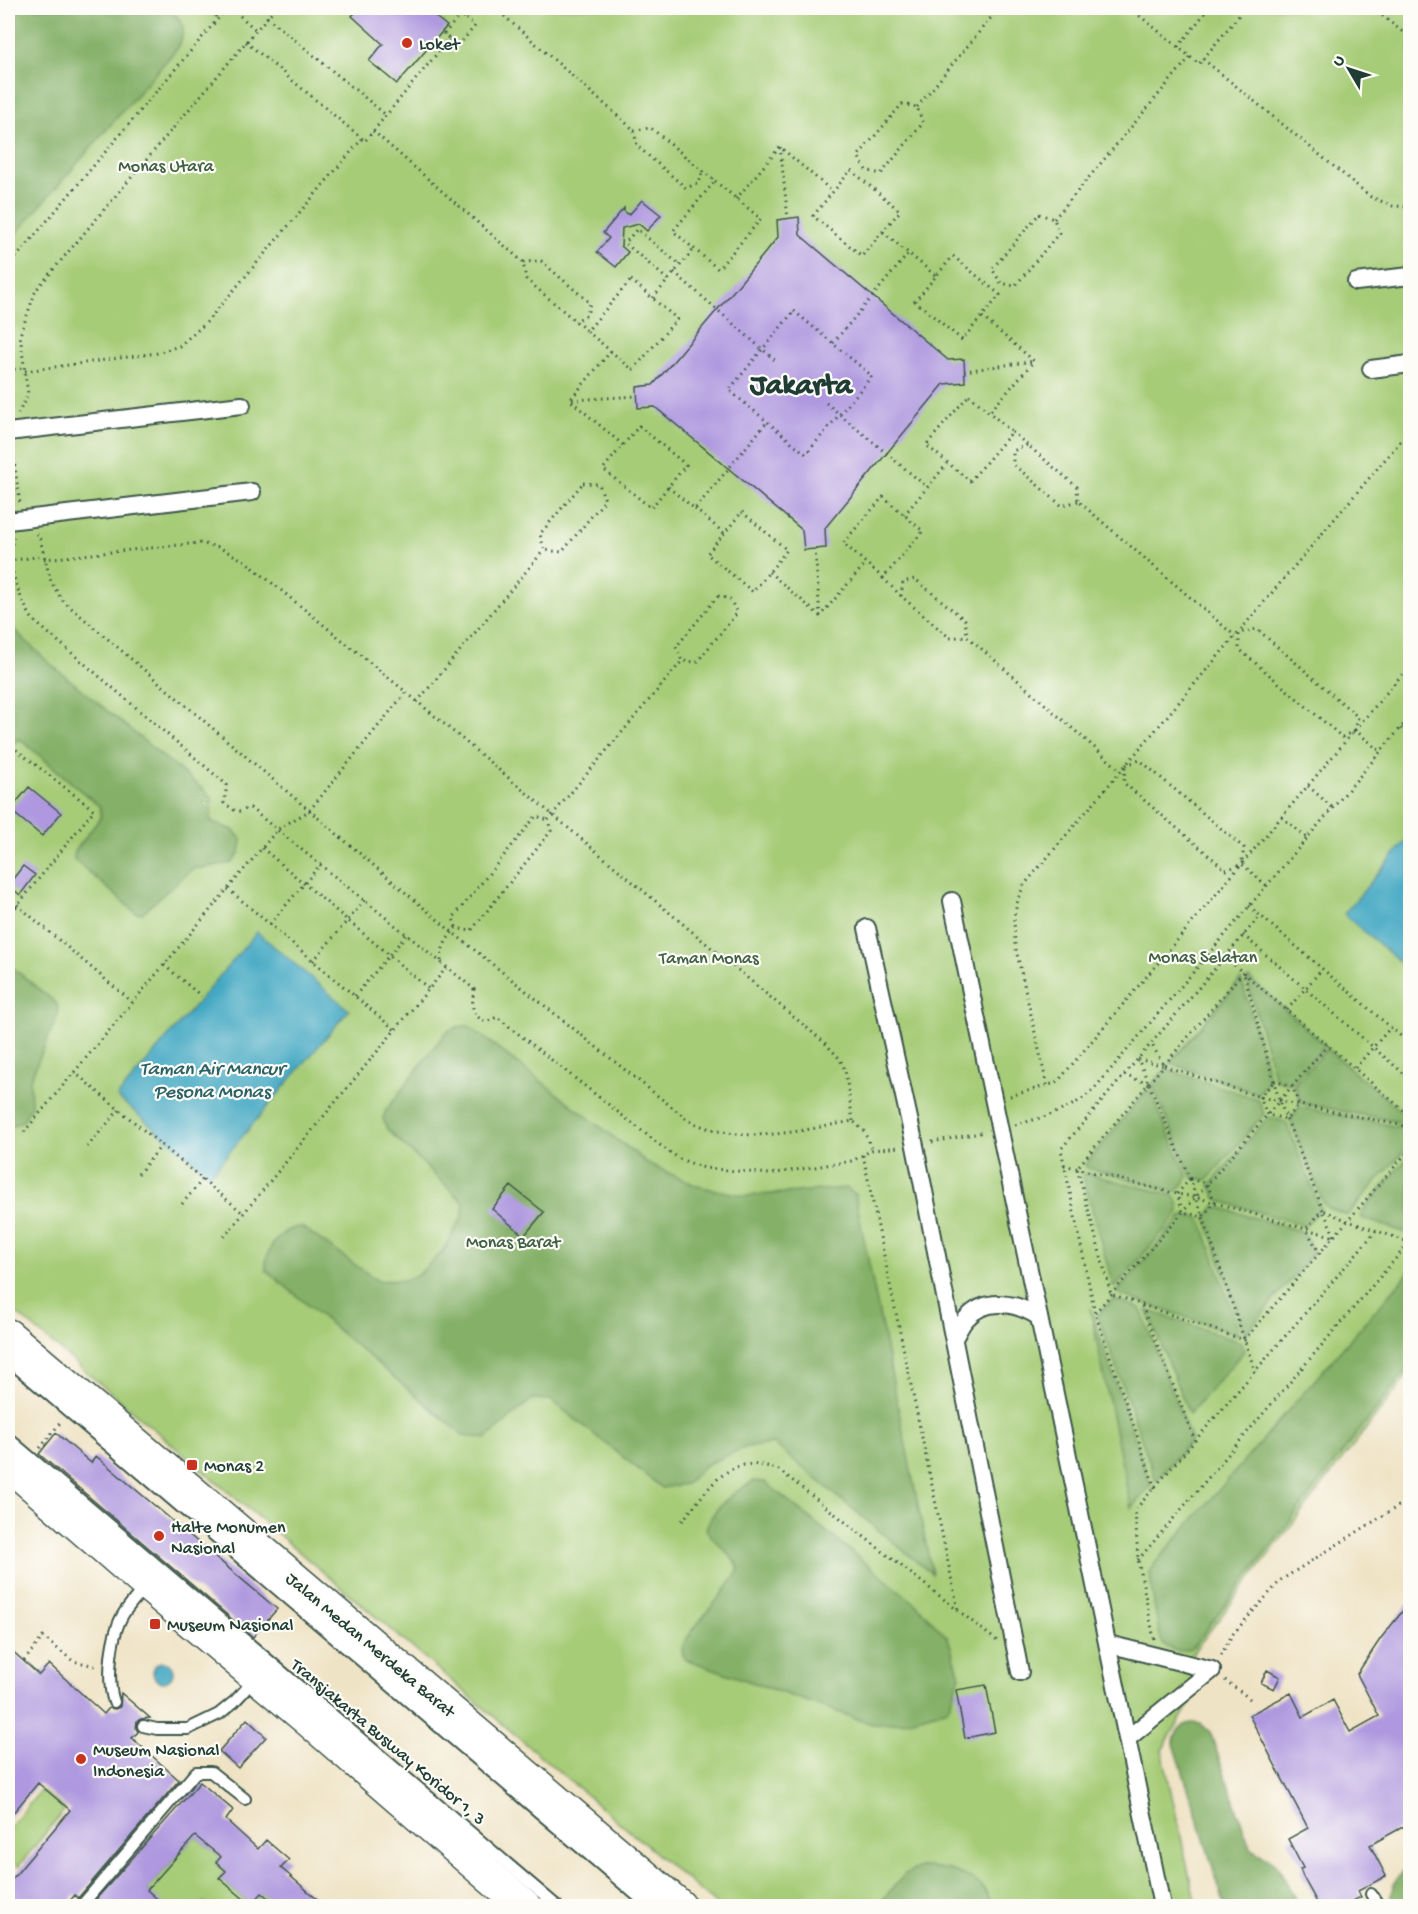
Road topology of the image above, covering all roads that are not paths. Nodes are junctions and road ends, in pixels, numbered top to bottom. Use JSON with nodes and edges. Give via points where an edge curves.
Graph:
{"nodes":[{"id":1,"x":1410,"y":276,"type":"edge"},
{"id":2,"x":1356,"y":282,"type":"dead end"},
{"id":3,"x":1410,"y":364,"type":"edge"},
{"id":4,"x":1371,"y":369,"type":"dead end"},
{"id":5,"x":242,"y":405,"type":"dead end"},
{"id":6,"x":9,"y":432,"type":"edge"},
{"id":7,"x":252,"y":492,"type":"dead end"},
{"id":8,"x":15,"y":520,"type":"edge"},
{"id":9,"x":952,"y":901,"type":"dead end"},
{"id":10,"x":867,"y":928,"type":"dead end"},
{"id":11,"x":1039,"y":1317,"type":"junction"},
{"id":12,"x":8,"y":1336,"type":"edge"},
{"id":13,"x":954,"y":1338,"type":"junction"},
{"id":14,"x":8,"y":1360,"type":"edge"},
{"id":15,"x":8,"y":1438,"type":"edge"},
{"id":16,"x":19,"y":1461,"type":"edge"},
{"id":17,"x":147,"y":1584,"type":"junction"},
{"id":18,"x":1108,"y":1644,"type":"junction"},
{"id":19,"x":1018,"y":1664,"type":"road end"},
{"id":20,"x":258,"y":1677,"type":"junction"},
{"id":21,"x":114,"y":1702,"type":"dead end"},
{"id":22,"x":143,"y":1726,"type":"dead end"},
{"id":23,"x":1127,"y":1739,"type":"junction"},
{"id":24,"x":245,"y":1800,"type":"dead end"},
{"id":25,"x":1371,"y":1894,"type":"dead end"},
{"id":26,"x":81,"y":1906,"type":"edge"},
{"id":27,"x":524,"y":1906,"type":"edge"},
{"id":28,"x":557,"y":1906,"type":"edge"},
{"id":29,"x":649,"y":1906,"type":"edge"},
{"id":30,"x":679,"y":1906,"type":"edge"},
{"id":31,"x":1161,"y":1906,"type":"edge"},
{"id":32,"x":1379,"y":1906,"type":"edge"}],
"edges":[{"from":1,"to":2,"type":"street"},
{"from":3,"to":4,"type":"street"},
{"from":5,"to":6,"type":"street"},
{"from":7,"to":8,"type":"street"},
{"from":9,"to":11,"type":"street"},
{"from":10,"to":13,"type":"street"},
{"from":11,"to":13,"type":"street","via":[[1019,1306],[987,1306],[971,1314]]},
{"from":11,"to":18,"type":"street"},
{"from":12,"to":30,"type":"main road","name":"Jalan Medan Merdeka Barat"},
{"from":13,"to":19,"type":"street"},
{"from":14,"to":29,"type":"lane"},
{"from":15,"to":16,"type":"lane","name":"Transjakarta Busway Koridor 1, 3"},
{"from":16,"to":17,"type":"main road"},
{"from":16,"to":28,"type":"lane","name":"Transjakarta Busway Koridor 1, 3"},
{"from":17,"to":20,"type":"main road"},
{"from":17,"to":21,"type":"lane","via":[[122,1615],[114,1639],[110,1669]]},
{"from":18,"to":23,"type":"street"},
{"from":18,"to":23,"type":"street","via":[[1212,1670]]},
{"from":20,"to":22,"type":"lane","via":[[219,1714],[188,1730]]},
{"from":20,"to":27,"type":"main road"},
{"from":23,"to":31,"type":"street"},
{"from":24,"to":26,"type":"lane","via":[[211,1772],[196,1772]]},
{"from":25,"to":32,"type":"lane"}]}
